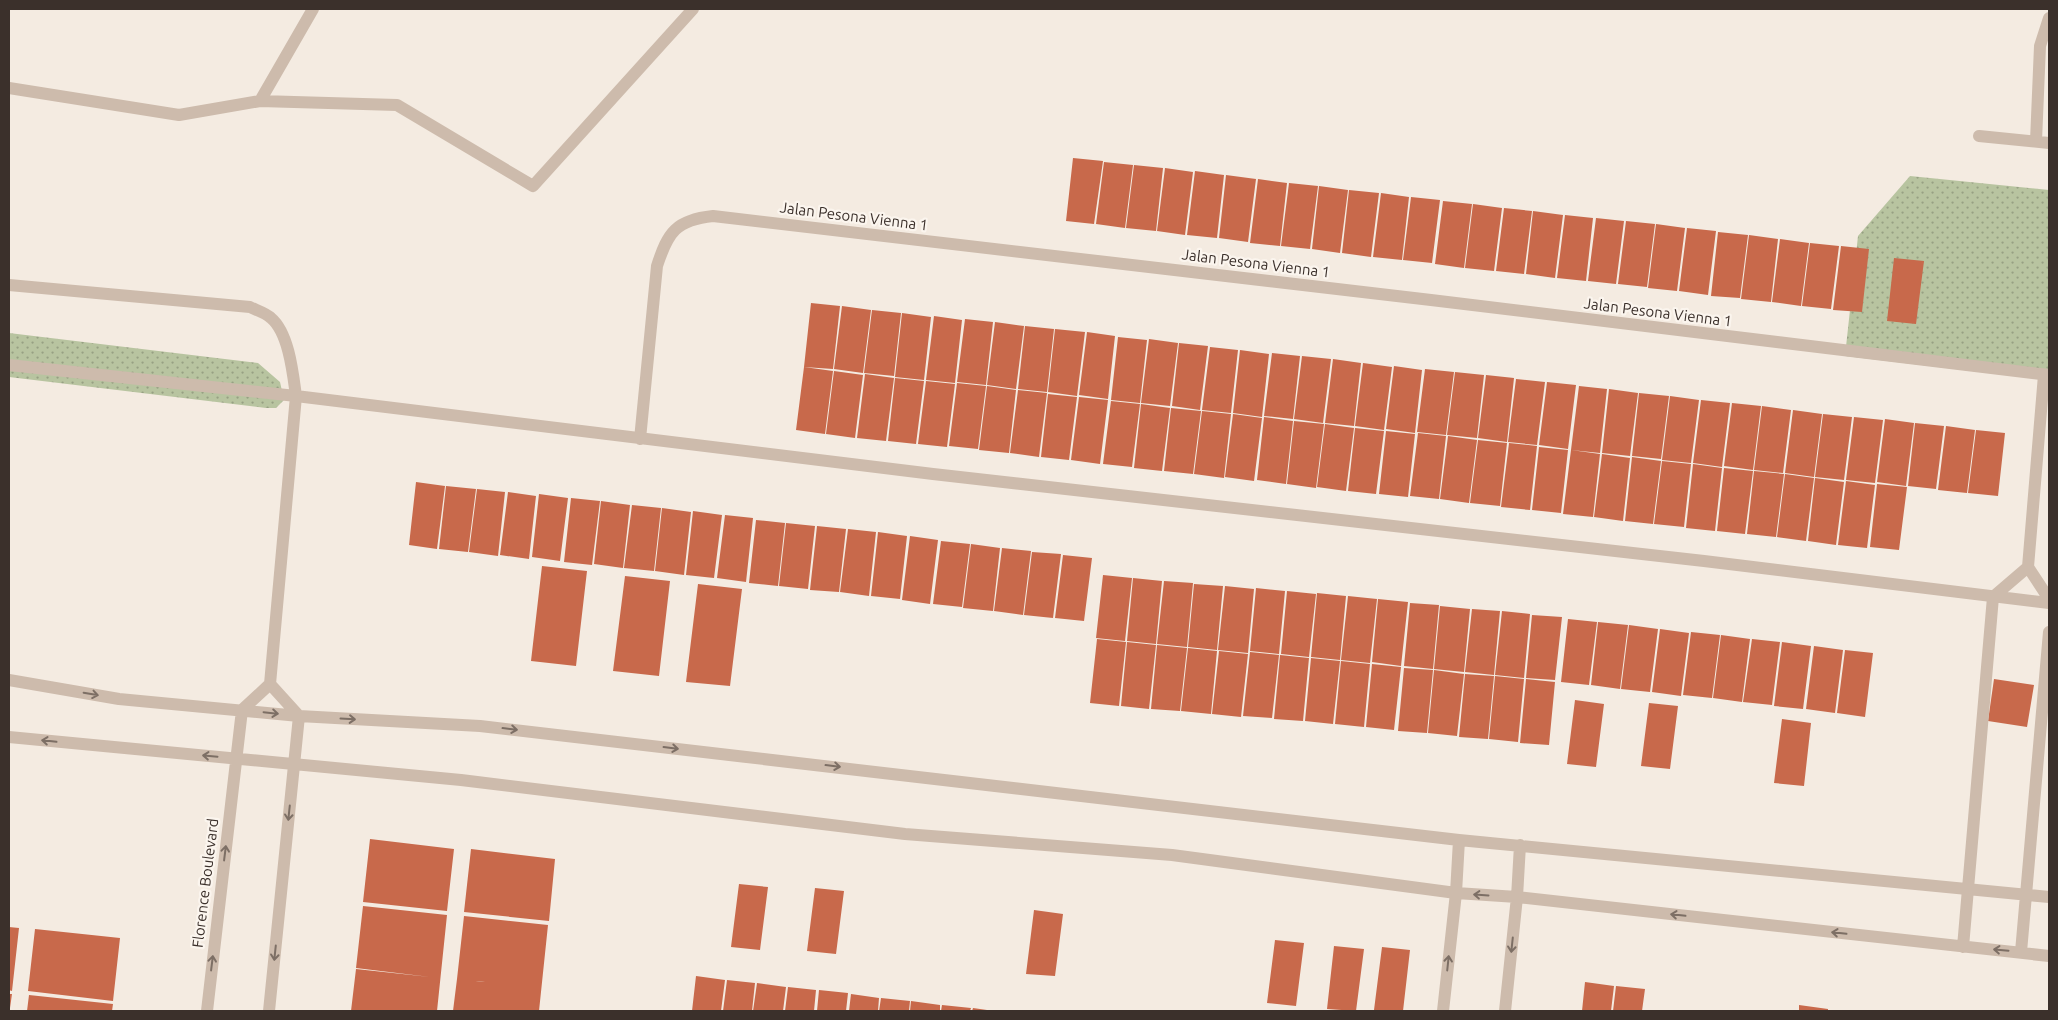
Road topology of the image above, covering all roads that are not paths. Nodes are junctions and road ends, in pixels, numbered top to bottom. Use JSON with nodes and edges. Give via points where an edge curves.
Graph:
{"nodes":[{"id":1,"x":313,"y":9,"type":"edge"},
{"id":2,"x":693,"y":9,"type":"edge"},
{"id":3,"x":2049,"y":18,"type":"edge"},
{"id":4,"x":9,"y":88,"type":"edge"},
{"id":5,"x":260,"y":101,"type":"junction"},
{"id":6,"x":1979,"y":136,"type":"dead end"},
{"id":7,"x":2036,"y":141,"type":"junction"},
{"id":8,"x":2049,"y":143,"type":"edge"},
{"id":9,"x":9,"y":285,"type":"edge"},
{"id":10,"x":9,"y":365,"type":"edge"},
{"id":11,"x":2046,"y":375,"type":"edge"},
{"id":12,"x":296,"y":396,"type":"junction"},
{"id":13,"x":640,"y":439,"type":"junction"},
{"id":14,"x":2028,"y":567,"type":"junction"},
{"id":15,"x":1993,"y":597,"type":"junction"},
{"id":16,"x":2049,"y":601,"type":"edge"},
{"id":17,"x":2049,"y":632,"type":"edge"},
{"id":18,"x":9,"y":680,"type":"edge"},
{"id":19,"x":270,"y":684,"type":"junction"},
{"id":20,"x":242,"y":710,"type":"junction"},
{"id":21,"x":299,"y":716,"type":"junction"},
{"id":22,"x":9,"y":737,"type":"edge"},
{"id":23,"x":236,"y":759,"type":"junction"},
{"id":24,"x":294,"y":765,"type":"junction"},
{"id":25,"x":1459,"y":840,"type":"junction"},
{"id":26,"x":1520,"y":845,"type":"junction"},
{"id":27,"x":1968,"y":890,"type":"junction"},
{"id":28,"x":1456,"y":893,"type":"junction"},
{"id":29,"x":2026,"y":894,"type":"junction"},
{"id":30,"x":1517,"y":897,"type":"junction"},
{"id":31,"x":2049,"y":897,"type":"edge"},
{"id":32,"x":1963,"y":947,"type":"junction"},
{"id":33,"x":2021,"y":952,"type":"junction"},
{"id":34,"x":2049,"y":956,"type":"edge"},
{"id":35,"x":206,"y":1011,"type":"edge"},
{"id":36,"x":269,"y":1011,"type":"edge"},
{"id":37,"x":1443,"y":1011,"type":"edge"},
{"id":38,"x":1505,"y":1011,"type":"edge"}],
"edges":[{"from":1,"to":5,"type":"street"},
{"from":2,"to":5,"type":"street","via":[[534,186],[397,105]]},
{"from":3,"to":7,"type":"street","via":[[2040,46]]},
{"from":4,"to":5,"type":"street","via":[[179,115]]},
{"from":6,"to":7,"type":"street"},
{"from":7,"to":8,"type":"street"},
{"from":9,"to":12,"type":"street","via":[[250,307],[271,318],[282,335],[292,366]]},
{"from":10,"to":12,"type":"street"},
{"from":11,"to":13,"type":"street","name":"Jalan Pesona Vienna 1","via":[[713,216],[694,218],[674,229],[657,266]]},
{"from":11,"to":14,"type":"street"},
{"from":12,"to":13,"type":"street"},
{"from":12,"to":19,"type":"street"},
{"from":13,"to":15,"type":"street"},
{"from":14,"to":15,"type":"street"},
{"from":14,"to":16,"type":"street"},
{"from":15,"to":16,"type":"street"},
{"from":15,"to":27,"type":"street"},
{"from":17,"to":29,"type":"street"},
{"from":18,"to":20,"type":"street","one_way":true,"via":[[119,699]]},
{"from":19,"to":20,"type":"street"},
{"from":19,"to":21,"type":"street"},
{"from":20,"to":21,"type":"street","one_way":true},
{"from":20,"to":23,"type":"street","name":"Florence Boulevard"},
{"from":21,"to":24,"type":"street"},
{"from":21,"to":25,"type":"street","one_way":true,"via":[[480,726]]},
{"from":23,"to":22,"type":"street","one_way":true},
{"from":23,"to":24,"type":"street"},
{"from":35,"to":23,"type":"street","name":"Florence Boulevard","one_way":true},
{"from":24,"to":28,"type":"street","via":[[461,780],[904,834],[1172,855]]},
{"from":24,"to":36,"type":"street","one_way":true},
{"from":25,"to":26,"type":"street"},
{"from":25,"to":28,"type":"street"},
{"from":26,"to":27,"type":"street"},
{"from":26,"to":30,"type":"street"},
{"from":27,"to":29,"type":"street"},
{"from":27,"to":32,"type":"street"},
{"from":30,"to":28,"type":"street","one_way":true},
{"from":37,"to":28,"type":"street","one_way":true},
{"from":29,"to":31,"type":"street"},
{"from":29,"to":33,"type":"street"},
{"from":32,"to":30,"type":"street","one_way":true},
{"from":30,"to":38,"type":"street","one_way":true},
{"from":33,"to":32,"type":"street","one_way":true},
{"from":33,"to":34,"type":"street"}]}
